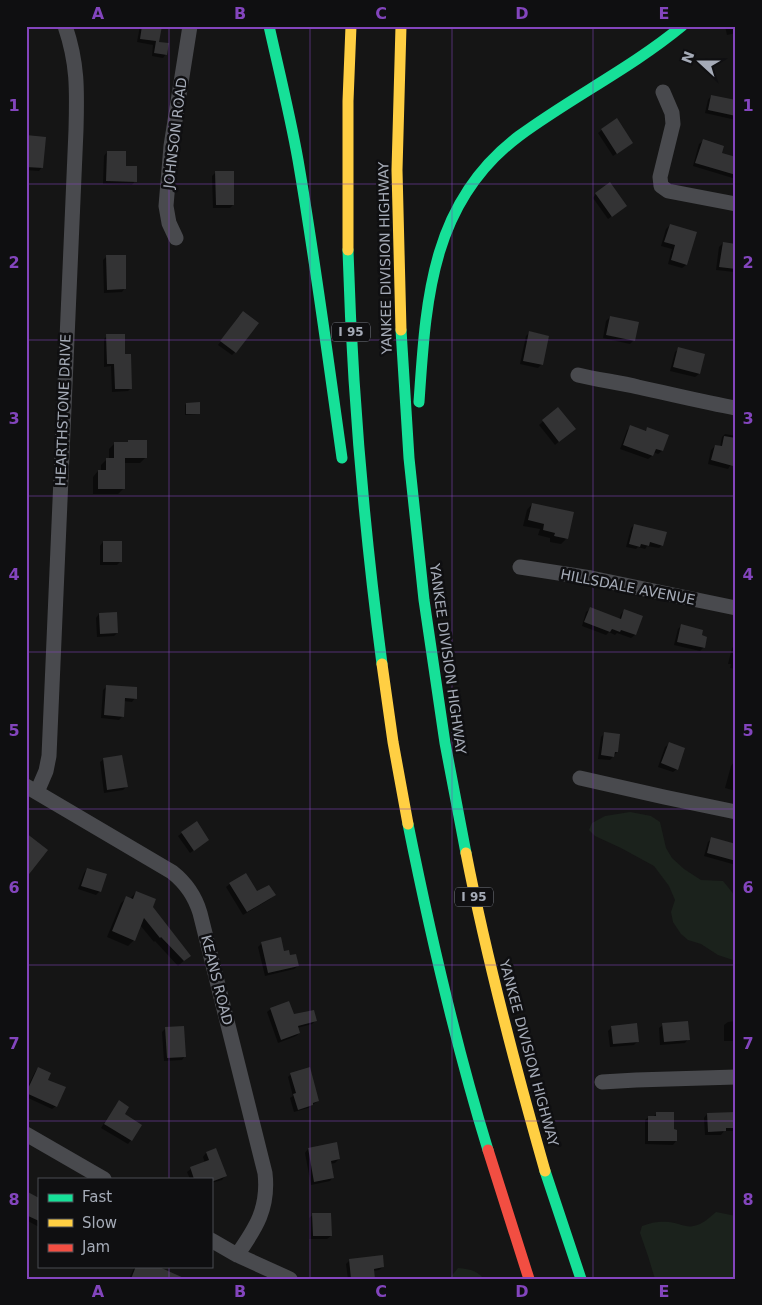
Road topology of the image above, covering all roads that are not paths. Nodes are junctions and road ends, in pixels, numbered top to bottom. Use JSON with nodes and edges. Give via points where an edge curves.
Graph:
{"nodes":[{"id":1,"x":65,"y":26,"type":"edge"},
{"id":2,"x":190,"y":26,"type":"edge"},
{"id":3,"x":269,"y":26,"type":"edge"},
{"id":4,"x":352,"y":26,"type":"edge"},
{"id":5,"x":401,"y":26,"type":"edge"},
{"id":6,"x":682,"y":26,"type":"edge"},
{"id":7,"x":663,"y":92,"type":"dead end"},
{"id":8,"x":736,"y":204,"type":"edge"},
{"id":9,"x":176,"y":238,"type":"dead end"},
{"id":10,"x":578,"y":375,"type":"dead end"},
{"id":11,"x":736,"y":408,"type":"edge"},
{"id":12,"x":344,"y":467,"type":"dead end"},
{"id":13,"x":413,"y":506,"type":"junction"},
{"id":14,"x":354,"y":520,"type":"dead end"},
{"id":15,"x":520,"y":567,"type":"dead end"},
{"id":16,"x":736,"y":608,"type":"edge"},
{"id":17,"x":379,"y":636,"type":"junction"},
{"id":18,"x":580,"y":778,"type":"dead end"},
{"id":19,"x":32,"y":789,"type":"edge"},
{"id":20,"x":736,"y":812,"type":"edge"},
{"id":21,"x":736,"y":1077,"type":"edge"},
{"id":22,"x":602,"y":1082,"type":"dead end"},
{"id":23,"x":26,"y":1134,"type":"edge"},
{"id":24,"x":102,"y":1178,"type":"edge"},
{"id":25,"x":212,"y":1241,"type":"edge"},
{"id":26,"x":237,"y":1255,"type":"junction"},
{"id":27,"x":290,"y":1279,"type":"edge"},
{"id":28,"x":529,"y":1279,"type":"edge"},
{"id":29,"x":581,"y":1279,"type":"edge"}],
"edges":[{"from":1,"to":19,"type":"street","name":"HEARTHSTONE DRIVE","via":[[76,66],[77,93],[49,756],[46,771]]},
{"from":2,"to":9,"type":"street","name":"JOHNSON ROAD","via":[[171,146],[166,206]]},
{"from":3,"to":12,"type":"highway","via":[[298,161]]},
{"from":4,"to":17,"type":"highway","number":"I 95","via":[[347,197],[351,328],[367,549]]},
{"from":5,"to":13,"type":"highway","name":"YANKEE DIVISION HIGHWAY","number":"I 95","via":[[397,230]]},
{"from":6,"to":13,"type":"highway","via":[[519,137],[490,162],[464,194],[445,233],[429,289]]},
{"from":7,"to":8,"type":"street","via":[[673,124],[660,177],[661,186]]},
{"from":10,"to":11,"type":"street"},
{"from":13,"to":29,"type":"highway","name":"YANKEE DIVISION HIGHWAY","number":"I 95","via":[[437,697],[470,880],[516,1070]]},
{"from":14,"to":17,"type":"highway"},
{"from":15,"to":16,"type":"street","name":"HILLSDALE AVENUE"},
{"from":17,"to":28,"type":"highway","number":"I 95","via":[[396,757],[439,965],[475,1104]]},
{"from":18,"to":20,"type":"street"},
{"from":19,"to":26,"type":"street","name":"KEANS ROAD","via":[[172,872],[188,887],[198,906],[265,1173],[263,1210],[256,1228]]},
{"from":21,"to":22,"type":"street"},
{"from":23,"to":24,"type":"street"},
{"from":25,"to":26,"type":"street"},
{"from":26,"to":27,"type":"street"}]}
